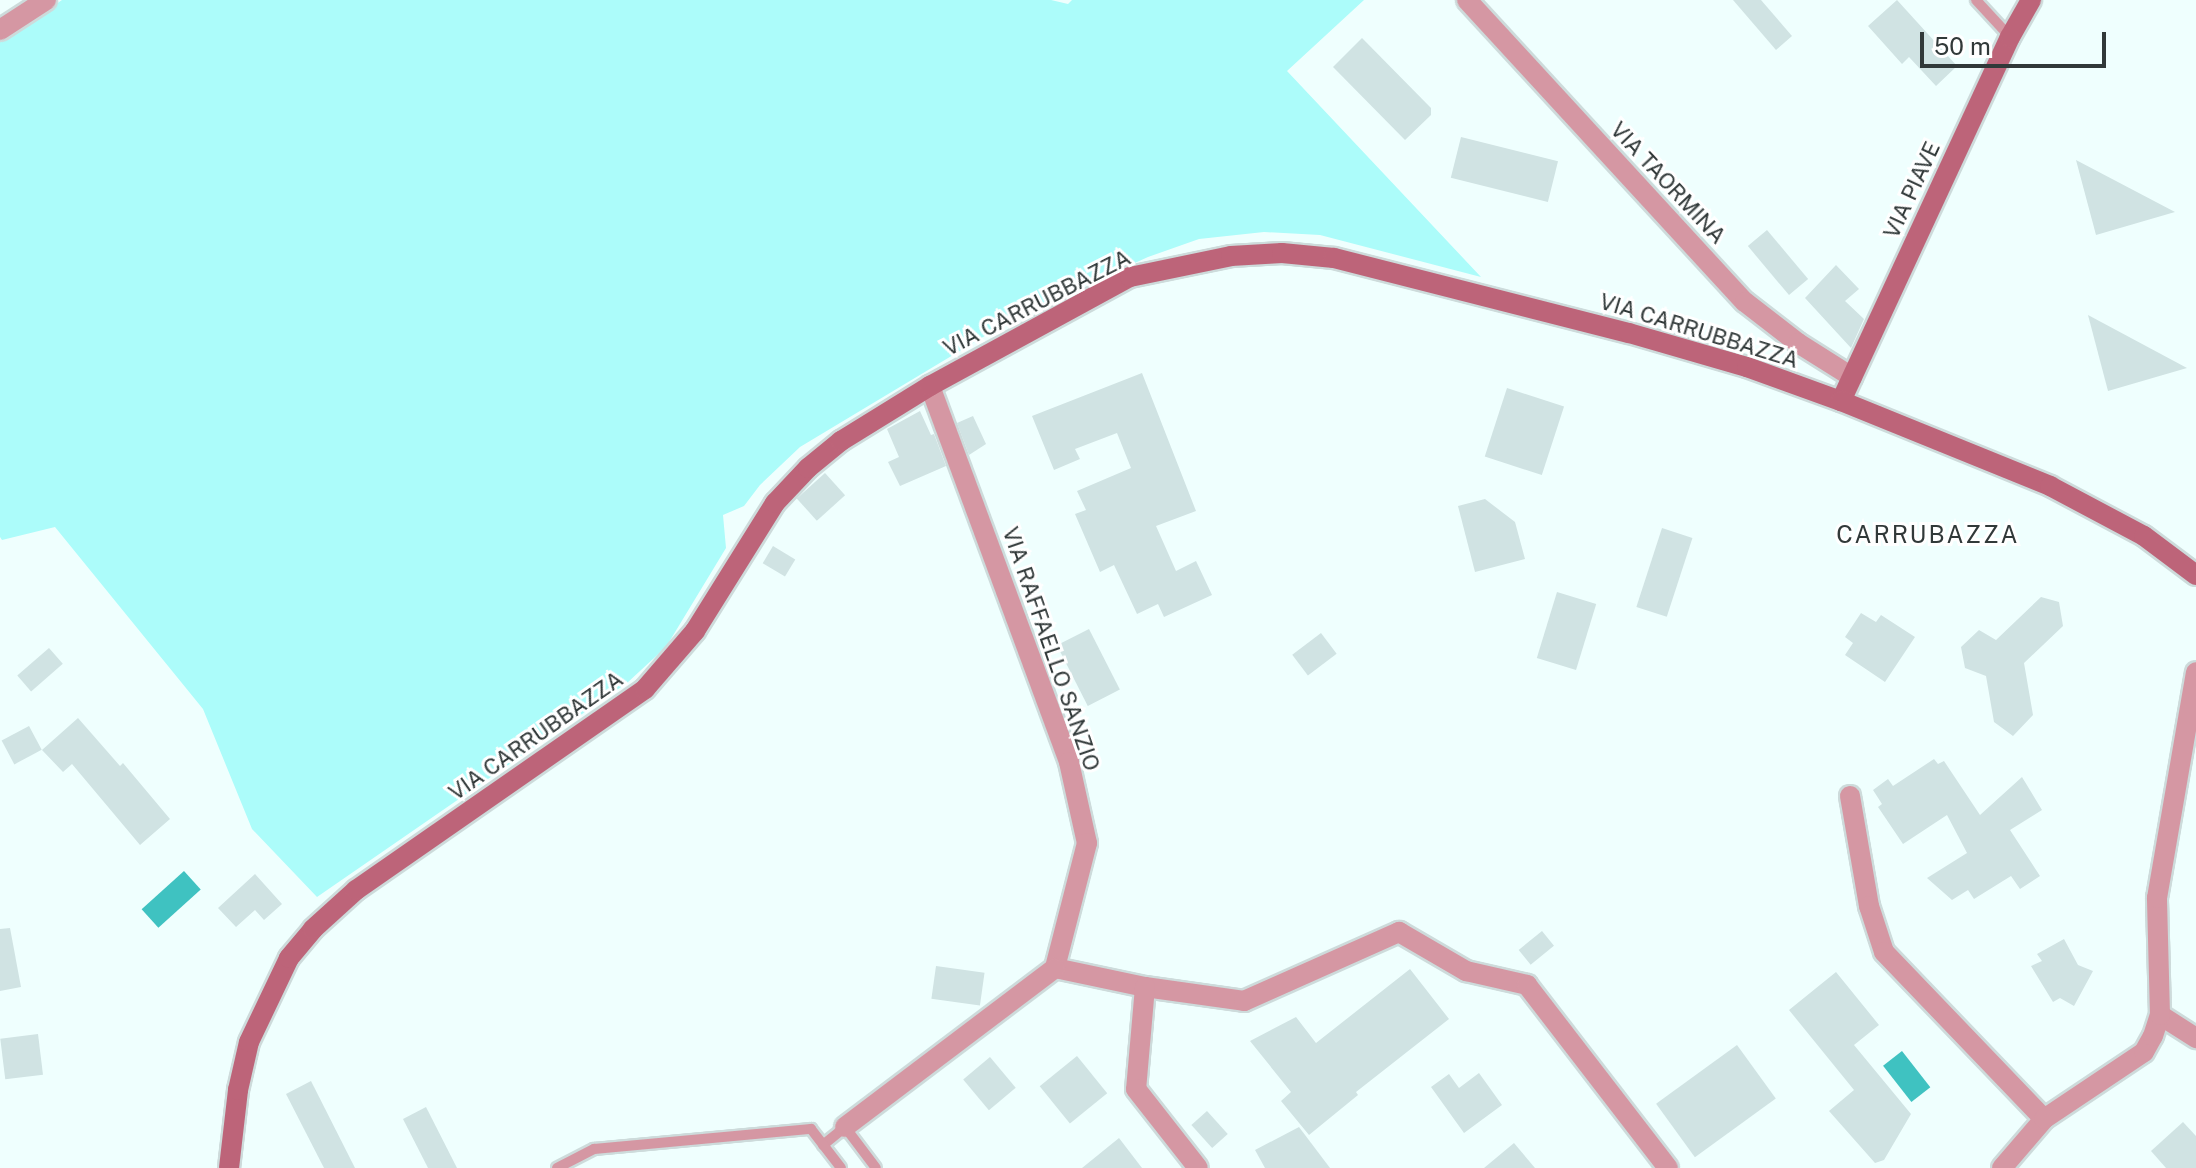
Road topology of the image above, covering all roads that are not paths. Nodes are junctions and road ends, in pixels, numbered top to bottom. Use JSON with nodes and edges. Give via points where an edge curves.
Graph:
{"nodes":[{"id":1,"x":46,"y":0,"type":"edge"},
{"id":2,"x":1467,"y":0,"type":"edge"},
{"id":3,"x":1976,"y":0,"type":"edge"},
{"id":4,"x":2031,"y":0,"type":"edge"},
{"id":5,"x":0,"y":30,"type":"edge"},
{"id":6,"x":2010,"y":37,"type":"junction"},
{"id":7,"x":1852,"y":377,"type":"junction"},
{"id":8,"x":930,"y":386,"type":"junction"},
{"id":9,"x":1841,"y":401,"type":"junction"},
{"id":10,"x":2196,"y":575,"type":"edge"},
{"id":11,"x":2196,"y":672,"type":"edge"},
{"id":12,"x":1850,"y":796,"type":"dead end"},
{"id":13,"x":1055,"y":968,"type":"junction"},
{"id":14,"x":1145,"y":987,"type":"junction"},
{"id":15,"x":2160,"y":1015,"type":"junction"},
{"id":16,"x":2196,"y":1038,"type":"edge"},
{"id":17,"x":2044,"y":1119,"type":"junction"},
{"id":18,"x":845,"y":1127,"type":"junction"},
{"id":19,"x":823,"y":1145,"type":"junction"},
{"id":20,"x":229,"y":1168,"type":"edge"},
{"id":21,"x":557,"y":1168,"type":"edge"},
{"id":22,"x":841,"y":1168,"type":"edge"},
{"id":23,"x":876,"y":1168,"type":"edge"},
{"id":24,"x":1198,"y":1168,"type":"edge"},
{"id":25,"x":1668,"y":1168,"type":"edge"},
{"id":26,"x":2002,"y":1168,"type":"edge"}],
"edges":[{"from":1,"to":5,"type":"street"},
{"from":2,"to":7,"type":"street","name":"VIA TAORMINA","via":[[1745,302]]},
{"from":3,"to":6,"type":"lane"},
{"from":4,"to":6,"type":"main road","name":"VIA PIAVE"},
{"from":6,"to":7,"type":"main road","name":"VIA PIAVE"},
{"from":7,"to":9,"type":"main road","name":"VIA PIAVE"},
{"from":8,"to":9,"type":"main road","name":"VIA CARRUBBAZZA","via":[[1130,277],[1194,261],[1282,253],[1334,258],[1629,333]]},
{"from":8,"to":13,"type":"street","name":"VIA RAFFAELLO SANZIO","via":[[1069,762],[1087,843]]},
{"from":8,"to":20,"type":"main road","name":"VIA CARRUBBAZZA","via":[[841,441],[775,503],[695,631],[645,689],[356,890],[313,929],[289,958],[249,1042]]},
{"from":9,"to":10,"type":"main road","name":"VIA CARRUBBAZZA","via":[[2050,486],[2144,536]]},
{"from":11,"to":15,"type":"street","via":[[2157,898]]},
{"from":12,"to":17,"type":"street","via":[[1869,906],[1884,952]]},
{"from":13,"to":14,"type":"street"},
{"from":13,"to":18,"type":"street"},
{"from":14,"to":24,"type":"street","via":[[1136,1089]]},
{"from":14,"to":25,"type":"street","via":[[1244,1001],[1399,932],[1466,971],[1527,985]]},
{"from":15,"to":16,"type":"street"},
{"from":15,"to":17,"type":"street","via":[[2144,1052]]},
{"from":17,"to":26,"type":"street"},
{"from":18,"to":19,"type":"lane"},
{"from":18,"to":23,"type":"lane"},
{"from":19,"to":21,"type":"lane","via":[[811,1129],[594,1149]]},
{"from":19,"to":22,"type":"lane"}]}
